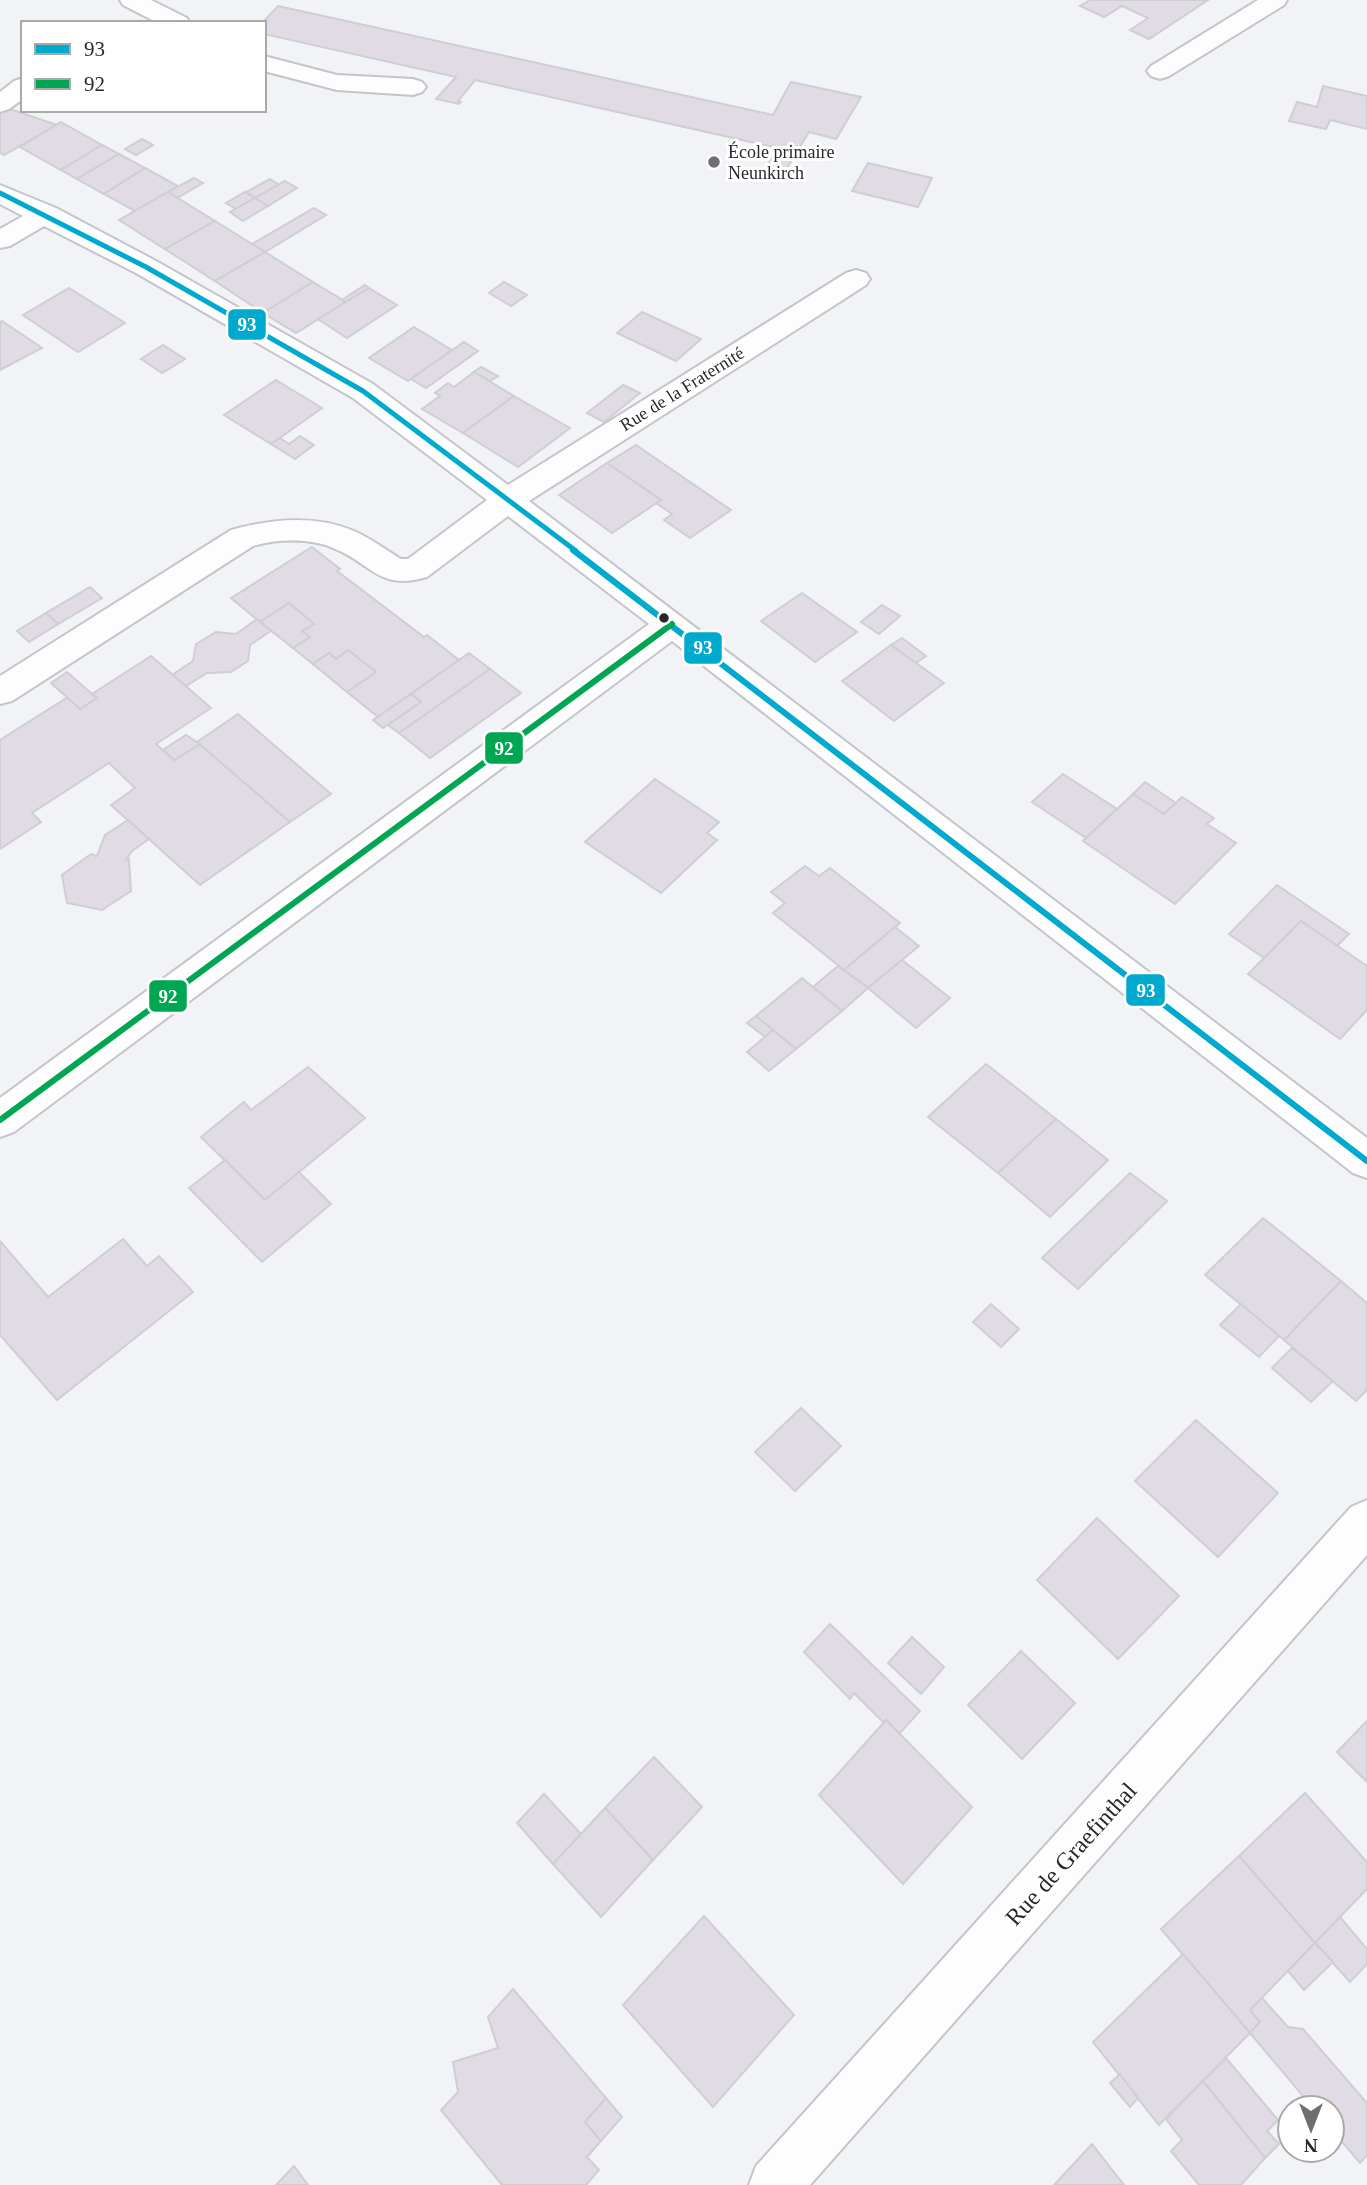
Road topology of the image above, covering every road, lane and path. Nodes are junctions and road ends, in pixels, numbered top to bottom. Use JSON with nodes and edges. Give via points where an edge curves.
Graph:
{"nodes":[{"id":1,"x":132,"y":0,"type":"edge"},
{"id":2,"x":1275,"y":0,"type":"edge"},
{"id":3,"x":174,"y":21,"type":"edge"},
{"id":4,"x":266,"y":63,"type":"edge"},
{"id":5,"x":1160,"y":71,"type":"dead end"},
{"id":6,"x":414,"y":87,"type":"dead end"},
{"id":7,"x":21,"y":88,"type":"edge"},
{"id":8,"x":0,"y":104,"type":"edge"},
{"id":9,"x":0,"y":193,"type":"edge"},
{"id":10,"x":46,"y":214,"type":"junction"},
{"id":11,"x":0,"y":240,"type":"edge"},
{"id":12,"x":856,"y":279,"type":"dead end"},
{"id":13,"x":509,"y":499,"type":"junction"},
{"id":14,"x":672,"y":624,"type":"junction"},
{"id":15,"x":0,"y":692,"type":"edge"},
{"id":16,"x":0,"y":1120,"type":"edge"},
{"id":17,"x":1367,"y":1161,"type":"edge"},
{"id":18,"x":1367,"y":1522,"type":"edge"},
{"id":19,"x":775,"y":2185,"type":"edge"}],
"edges":[{"from":1,"to":3,"type":"street"},
{"from":2,"to":5,"type":"street"},
{"from":4,"to":6,"type":"street","via":[[318,80],[371,88]]},
{"from":7,"to":8,"type":"street"},
{"from":9,"to":10,"type":"street"},
{"from":10,"to":11,"type":"street"},
{"from":10,"to":13,"type":"street","via":[[363,391]]},
{"from":12,"to":13,"type":"street","name":"Rue de la Fraternité"},
{"from":13,"to":14,"type":"street"},
{"from":13,"to":15,"type":"street","name":"Rue de la Fraternité","via":[[416,569],[396,571],[343,539],[308,531],[267,531],[242,538]]},
{"from":14,"to":16,"type":"street"},
{"from":14,"to":17,"type":"street"},
{"from":18,"to":19,"type":"street","name":"Rue de Graefinthal"}]}
